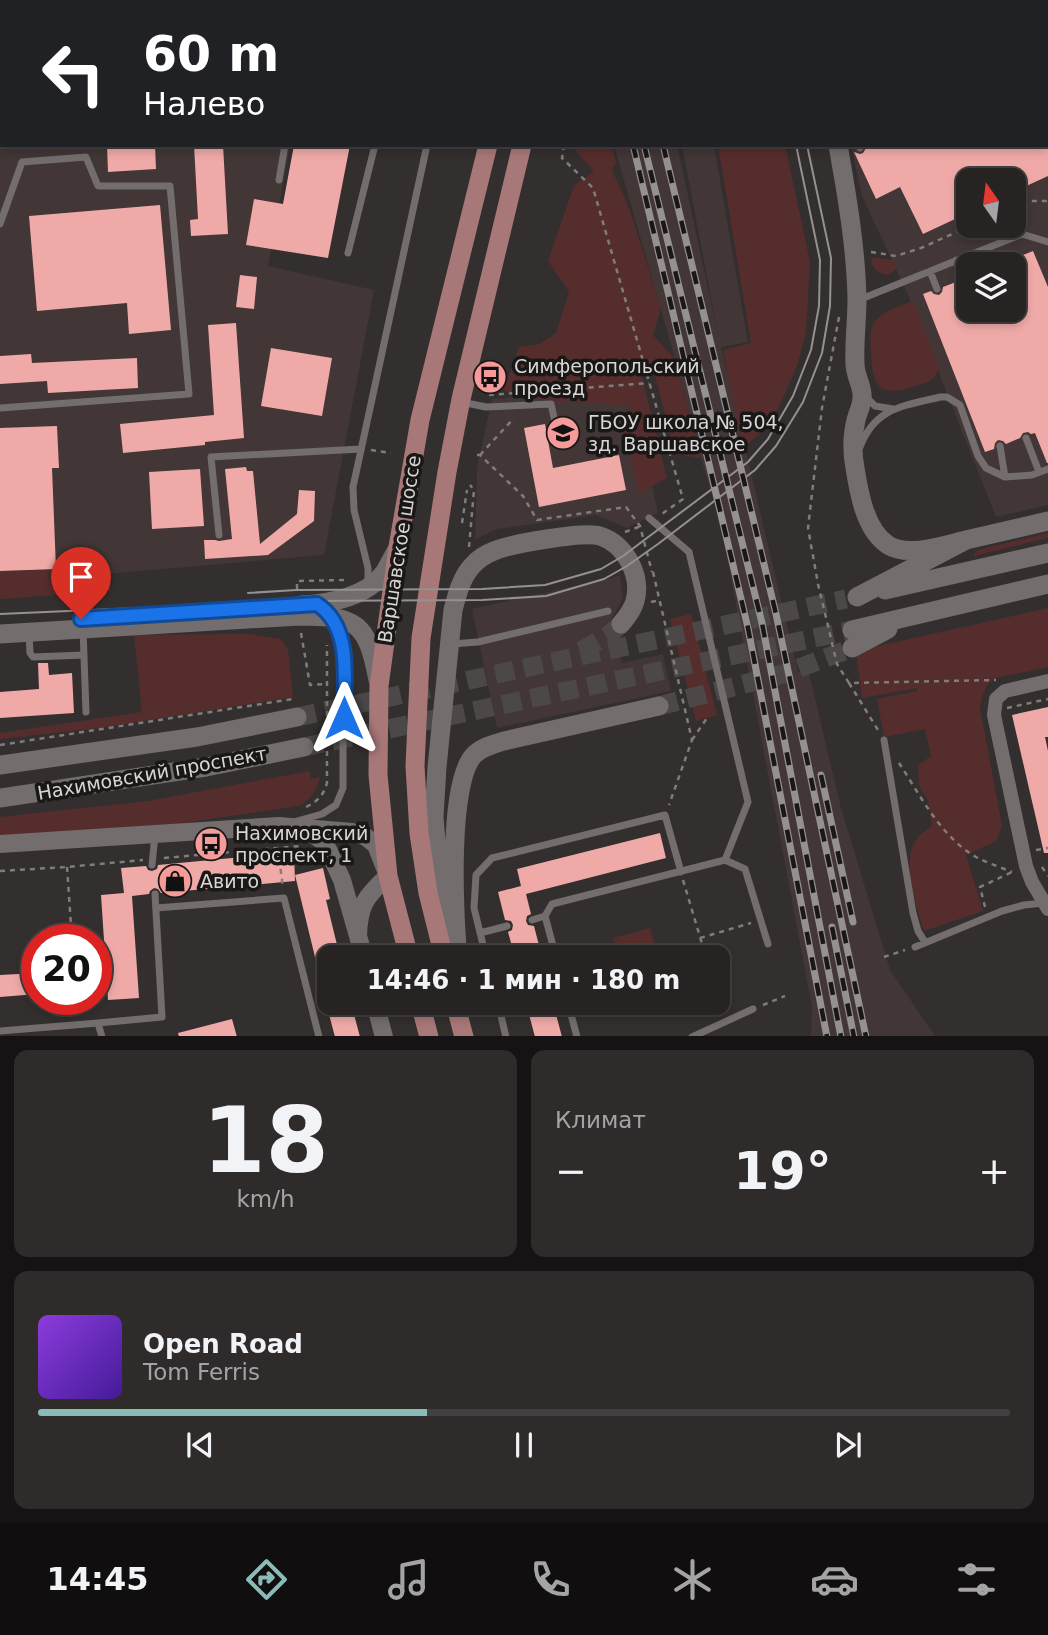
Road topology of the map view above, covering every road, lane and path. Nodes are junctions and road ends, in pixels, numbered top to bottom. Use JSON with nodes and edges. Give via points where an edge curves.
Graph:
{"nodes":[{"id":1,"x":285,"y":147,"type":"edge"},
{"id":2,"x":374,"y":147,"type":"edge"},
{"id":3,"x":427,"y":147,"type":"edge"},
{"id":4,"x":482,"y":147,"type":"edge"},
{"id":5,"x":488,"y":147,"type":"edge"},
{"id":6,"x":522,"y":147,"type":"edge"},
{"id":7,"x":565,"y":147,"type":"edge"},
{"id":8,"x":838,"y":147,"type":"edge"},
{"id":9,"x":481,"y":176,"type":"junction"},
{"id":10,"x":279,"y":180,"type":"dead end"},
{"id":11,"x":1026,"y":201,"type":"edge"},
{"id":12,"x":1048,"y":201,"type":"edge"},
{"id":13,"x":0,"y":224,"type":"edge"},
{"id":14,"x":1048,"y":242,"type":"edge"},
{"id":15,"x":976,"y":252,"type":"edge"},
{"id":16,"x":348,"y":253,"type":"dead end"},
{"id":17,"x":956,"y":260,"type":"edge"},
{"id":18,"x":930,"y":271,"type":"junction"},
{"id":19,"x":937,"y":289,"type":"dead end"},
{"id":20,"x":857,"y":301,"type":"junction"},
{"id":21,"x":650,"y":383,"type":"junction"},
{"id":22,"x":863,"y":392,"type":"junction"},
{"id":23,"x":489,"y":395,"type":"dead end"},
{"id":24,"x":461,"y":402,"type":"junction"},
{"id":25,"x":0,"y":408,"type":"edge"},
{"id":26,"x":894,"y":409,"type":"junction"},
{"id":27,"x":514,"y":418,"type":"dead end"},
{"id":28,"x":1026,"y":438,"type":"dead end"},
{"id":29,"x":560,"y":444,"type":"dead end"},
{"id":30,"x":1000,"y":446,"type":"dead end"},
{"id":31,"x":361,"y":449,"type":"junction"},
{"id":32,"x":391,"y":453,"type":"dead end"},
{"id":33,"x":855,"y":468,"type":"junction"},
{"id":34,"x":1048,"y":469,"type":"edge"},
{"id":35,"x":1039,"y":472,"type":"junction"},
{"id":36,"x":1005,"y":477,"type":"junction"},
{"id":37,"x":470,"y":485,"type":"dead end"},
{"id":38,"x":467,"y":490,"type":"dead end"},
{"id":39,"x":650,"y":519,"type":"joint"},
{"id":40,"x":1048,"y":521,"type":"edge"},
{"id":41,"x":462,"y":523,"type":"dead end"},
{"id":42,"x":638,"y":523,"type":"dead end"},
{"id":43,"x":219,"y":535,"type":"dead end"},
{"id":44,"x":966,"y":540,"type":"junction"},
{"id":45,"x":398,"y":547,"type":"junction"},
{"id":46,"x":469,"y":547,"type":"dead end"},
{"id":47,"x":1048,"y":553,"type":"edge"},
{"id":48,"x":652,"y":569,"type":"dead end"},
{"id":49,"x":346,"y":580,"type":"dead end"},
{"id":50,"x":297,"y":581,"type":"dead end"},
{"id":51,"x":1048,"y":584,"type":"edge"},
{"id":52,"x":368,"y":586,"type":"junction"},
{"id":53,"x":660,"y":600,"type":"junction"},
{"id":54,"x":650,"y":602,"type":"dead end"},
{"id":55,"x":324,"y":610,"type":"junction"},
{"id":56,"x":615,"y":617,"type":"joint"},
{"id":57,"x":0,"y":624,"type":"edge"},
{"id":58,"x":83,"y":629,"type":"junction"},
{"id":59,"x":29,"y":632,"type":"junction"},
{"id":60,"x":0,"y":634,"type":"edge"},
{"id":61,"x":302,"y":634,"type":"dead end"},
{"id":62,"x":852,"y":639,"type":"tunnel mouth"},
{"id":63,"x":449,"y":644,"type":"junction"},
{"id":64,"x":84,"y":654,"type":"junction"},
{"id":65,"x":1048,"y":681,"type":"edge"},
{"id":66,"x":849,"y":683,"type":"dead end"},
{"id":67,"x":327,"y":684,"type":"dead end"},
{"id":68,"x":379,"y":685,"type":"junction"},
{"id":69,"x":1048,"y":699,"type":"edge"},
{"id":70,"x":999,"y":704,"type":"junction"},
{"id":71,"x":659,"y":706,"type":"tunnel mouth"},
{"id":72,"x":295,"y":708,"type":"joint"},
{"id":73,"x":86,"y":712,"type":"dead end"},
{"id":74,"x":707,"y":718,"type":"dead end"},
{"id":75,"x":692,"y":740,"type":"junction"},
{"id":76,"x":884,"y":740,"type":"joint"},
{"id":77,"x":0,"y":745,"type":"edge"},
{"id":78,"x":304,"y":747,"type":"tunnel mouth"},
{"id":79,"x":898,"y":761,"type":"dead end"},
{"id":80,"x":0,"y":765,"type":"edge"},
{"id":81,"x":0,"y":798,"type":"edge"},
{"id":82,"x":665,"y":815,"type":"junction"},
{"id":83,"x":279,"y":826,"type":"junction"},
{"id":84,"x":304,"y":828,"type":"junction"},
{"id":85,"x":156,"y":833,"type":"junction"},
{"id":86,"x":0,"y":844,"type":"edge"},
{"id":87,"x":278,"y":848,"type":"dead end"},
{"id":88,"x":1048,"y":848,"type":"edge"},
{"id":89,"x":1036,"y":850,"type":"dead end"},
{"id":90,"x":725,"y":860,"type":"junction"},
{"id":91,"x":1039,"y":862,"type":"dead end"},
{"id":92,"x":152,"y":865,"type":"dead end"},
{"id":93,"x":67,"y":867,"type":"dead end"},
{"id":94,"x":681,"y":872,"type":"junction"},
{"id":95,"x":388,"y":876,"type":"junction"},
{"id":96,"x":1048,"y":876,"type":"edge"},
{"id":97,"x":155,"y":894,"type":"dead end"},
{"id":98,"x":284,"y":898,"type":"junction"},
{"id":99,"x":1047,"y":905,"type":"edge"},
{"id":100,"x":156,"y":908,"type":"junction"},
{"id":101,"x":545,"y":916,"type":"junction"},
{"id":102,"x":988,"y":917,"type":"junction"},
{"id":103,"x":532,"y":920,"type":"dead end"},
{"id":104,"x":761,"y":920,"type":"junction"},
{"id":105,"x":71,"y":924,"type":"edge"},
{"id":106,"x":507,"y":926,"type":"dead end"},
{"id":107,"x":481,"y":933,"type":"junction"},
{"id":108,"x":358,"y":936,"type":"junction"},
{"id":109,"x":700,"y":938,"type":"junction"},
{"id":110,"x":925,"y":942,"type":"junction"},
{"id":111,"x":768,"y":944,"type":"dead end"},
{"id":112,"x":361,"y":945,"type":"edge"},
{"id":113,"x":405,"y":945,"type":"edge"},
{"id":114,"x":441,"y":945,"type":"edge"},
{"id":115,"x":443,"y":945,"type":"edge"},
{"id":116,"x":457,"y":945,"type":"edge"},
{"id":117,"x":484,"y":945,"type":"edge"},
{"id":118,"x":553,"y":945,"type":"edge"},
{"id":119,"x":702,"y":945,"type":"edge"},
{"id":120,"x":915,"y":947,"type":"joint"},
{"id":121,"x":884,"y":957,"type":"dead end"},
{"id":122,"x":786,"y":996,"type":"dead end"},
{"id":123,"x":730,"y":1008,"type":"edge"},
{"id":124,"x":753,"y":1009,"type":"joint"},
{"id":125,"x":742,"y":1014,"type":"junction"},
{"id":126,"x":77,"y":1015,"type":"edge"},
{"id":127,"x":378,"y":1015,"type":"edge"},
{"id":128,"x":423,"y":1015,"type":"edge"},
{"id":129,"x":459,"y":1015,"type":"edge"},
{"id":130,"x":464,"y":1015,"type":"edge"},
{"id":131,"x":501,"y":1015,"type":"edge"},
{"id":132,"x":571,"y":1015,"type":"edge"},
{"id":133,"x":99,"y":1023,"type":"junction"},
{"id":134,"x":78,"y":1025,"type":"junction"},
{"id":135,"x":0,"y":1031,"type":"edge"},
{"id":136,"x":102,"y":1036,"type":"edge"},
{"id":137,"x":319,"y":1036,"type":"edge"},
{"id":138,"x":384,"y":1036,"type":"edge"},
{"id":139,"x":429,"y":1036,"type":"edge"},
{"id":140,"x":465,"y":1036,"type":"edge"},
{"id":141,"x":465,"y":1036,"type":"edge"},
{"id":142,"x":506,"y":1036,"type":"edge"},
{"id":143,"x":577,"y":1036,"type":"edge"},
{"id":144,"x":693,"y":1036,"type":"edge"}],
"edges":[{"from":1,"to":10,"type":"lane"},
{"from":2,"to":16,"type":"lane"},
{"from":3,"to":31,"type":"lane"},
{"from":4,"to":9,"type":"street"},
{"from":5,"to":9,"type":"main road","name":"Варшавское шоссе"},
{"from":6,"to":24,"type":"main road","name":"Варшавское шоссе"},
{"from":7,"to":21,"type":"path","via":[[562,158],[593,188]]},
{"from":8,"to":20,"type":"main road","via":[[855,255]]},
{"from":9,"to":45,"type":"main road","name":"Варшавское шоссе","via":[[420,420]]},
{"from":11,"to":12,"type":"path"},
{"from":13,"to":25,"type":"lane","via":[[22,162],[86,157],[98,187],[170,186],[189,394]]},
{"from":14,"to":15,"type":"lane","via":[[1022,234]]},
{"from":17,"to":18,"type":"lane"},
{"from":18,"to":19,"type":"lane"},
{"from":18,"to":20,"type":"lane"},
{"from":20,"to":22,"type":"main road","via":[[855,366]]},
{"from":21,"to":23,"type":"path"},
{"from":21,"to":39,"type":"path","via":[[683,499]]},
{"from":22,"to":26,"type":"lane","via":[[875,406]]},
{"from":22,"to":33,"type":"main road","via":[[854,430]]},
{"from":24,"to":29,"type":"lane","via":[[486,407],[551,404]]},
{"from":24,"to":114,"type":"main road","name":"Варшавское шоссе","via":[[421,638],[415,766],[420,845]]},
{"from":26,"to":33,"type":"lane","via":[[866,432]]},
{"from":26,"to":36,"type":"lane","via":[[940,397],[954,400],[960,405],[978,456],[986,468]]},
{"from":27,"to":42,"type":"path","via":[[478,455],[523,496],[537,520],[625,507]]},
{"from":28,"to":35,"type":"lane"},
{"from":30,"to":36,"type":"lane"},
{"from":31,"to":32,"type":"path"},
{"from":31,"to":43,"type":"lane","via":[[211,457]]},
{"from":31,"to":52,"type":"lane","via":[[353,487]]},
{"from":33,"to":44,"type":"main road","via":[[868,519],[888,546],[916,551]]},
{"from":34,"to":35,"type":"lane"},
{"from":35,"to":36,"type":"lane"},
{"from":37,"to":46,"type":"path","via":[[474,490]]},
{"from":38,"to":41,"type":"path"},
{"from":39,"to":90,"type":"lane","via":[[689,552],[748,802]]},
{"from":40,"to":44,"type":"main road"},
{"from":44,"to":47,"type":"main road","via":[[852,598]]},
{"from":45,"to":52,"type":"main road","via":[[383,575]]},
{"from":45,"to":68,"type":"main road","name":"Варшавское шоссе"},
{"from":48,"to":53,"type":"path"},
{"from":49,"to":50,"type":"path"},
{"from":51,"to":62,"type":"main road","via":[[913,616]]},
{"from":52,"to":55,"type":"main road"},
{"from":53,"to":54,"type":"path"},
{"from":53,"to":75,"type":"path"},
{"from":55,"to":57,"type":"main road"},
{"from":55,"to":58,"type":"main road","via":[[299,616]]},
{"from":55,"to":68,"type":"main road","via":[[350,622],[365,636]]},
{"from":55,"to":83,"type":"lane","via":[[340,632],[344,648],[344,788],[336,805],[321,814]]},
{"from":56,"to":63,"type":"lane"},
{"from":56,"to":63,"type":"main road","via":[[630,612],[635,601],[637,585],[631,565],[610,541],[581,534],[494,551],[471,566],[458,591]]},
{"from":58,"to":59,"type":"main road"},
{"from":58,"to":64,"type":"lane"},
{"from":59,"to":60,"type":"main road"},
{"from":59,"to":64,"type":"lane","via":[[33,657]]},
{"from":61,"to":67,"type":"path","via":[[310,685]]},
{"from":63,"to":115,"type":"main road","via":[[434,817]]},
{"from":64,"to":73,"type":"lane"},
{"from":65,"to":70,"type":"street","via":[[1005,691]]},
{"from":66,"to":76,"type":"path"},
{"from":68,"to":95,"type":"main road","name":"Варшавское шоссе","via":[[378,775]]},
{"from":69,"to":70,"type":"path"},
{"from":70,"to":99,"type":"street","via":[[994,715],[1026,866]]},
{"from":71,"to":116,"type":"main road","via":[[504,741],[474,755],[460,786],[453,866]]},
{"from":72,"to":77,"type":"path"},
{"from":72,"to":80,"type":"main road","name":"Нахимовский проспект","via":[[197,737]]},
{"from":74,"to":75,"type":"path"},
{"from":75,"to":82,"type":"path"},
{"from":76,"to":110,"type":"lane","via":[[912,913]]},
{"from":78,"to":81,"type":"main road","name":"Нахимовский проспект","via":[[206,767]]},
{"from":79,"to":102,"type":"path","via":[[956,842],[976,857],[1012,872],[980,887]]},
{"from":82,"to":94,"type":"lane"},
{"from":82,"to":107,"type":"lane","via":[[492,858],[476,875],[474,908]]},
{"from":83,"to":84,"type":"street"},
{"from":83,"to":85,"type":"street"},
{"from":84,"to":95,"type":"street","via":[[366,837],[376,845]]},
{"from":84,"to":108,"type":"street","via":[[325,843],[342,880]]},
{"from":85,"to":86,"type":"street"},
{"from":85,"to":92,"type":"lane"},
{"from":87,"to":98,"type":"path"},
{"from":88,"to":89,"type":"path"},
{"from":90,"to":94,"type":"lane"},
{"from":90,"to":104,"type":"lane","via":[[745,869]]},
{"from":91,"to":96,"type":"path"},
{"from":93,"to":105,"type":"path"},
{"from":94,"to":101,"type":"lane","via":[[552,904]]},
{"from":94,"to":109,"type":"path"},
{"from":95,"to":108,"type":"street","via":[[364,902]]},
{"from":95,"to":113,"type":"main road","name":"Варшавское шоссе"},
{"from":97,"to":100,"type":"lane"},
{"from":98,"to":100,"type":"lane"},
{"from":98,"to":137,"type":"lane"},
{"from":99,"to":102,"type":"lane","via":[[1024,905]]},
{"from":100,"to":133,"type":"lane","via":[[162,1017]]},
{"from":101,"to":103,"type":"lane"},
{"from":101,"to":118,"type":"lane"},
{"from":102,"to":110,"type":"lane"},
{"from":104,"to":109,"type":"path"},
{"from":104,"to":111,"type":"lane"},
{"from":106,"to":107,"type":"lane"},
{"from":107,"to":117,"type":"lane"},
{"from":108,"to":112,"type":"street"},
{"from":109,"to":119,"type":"path"},
{"from":110,"to":120,"type":"lane"},
{"from":120,"to":121,"type":"path"},
{"from":122,"to":124,"type":"path"},
{"from":123,"to":125,"type":"path"},
{"from":124,"to":125,"type":"lane"},
{"from":125,"to":144,"type":"lane"},
{"from":126,"to":134,"type":"path"},
{"from":127,"to":138,"type":"street"},
{"from":128,"to":139,"type":"main road"},
{"from":129,"to":140,"type":"main road"},
{"from":130,"to":141,"type":"main road"},
{"from":131,"to":142,"type":"lane"},
{"from":132,"to":143,"type":"lane"},
{"from":133,"to":134,"type":"lane"},
{"from":133,"to":136,"type":"lane"},
{"from":134,"to":135,"type":"lane"}]}
